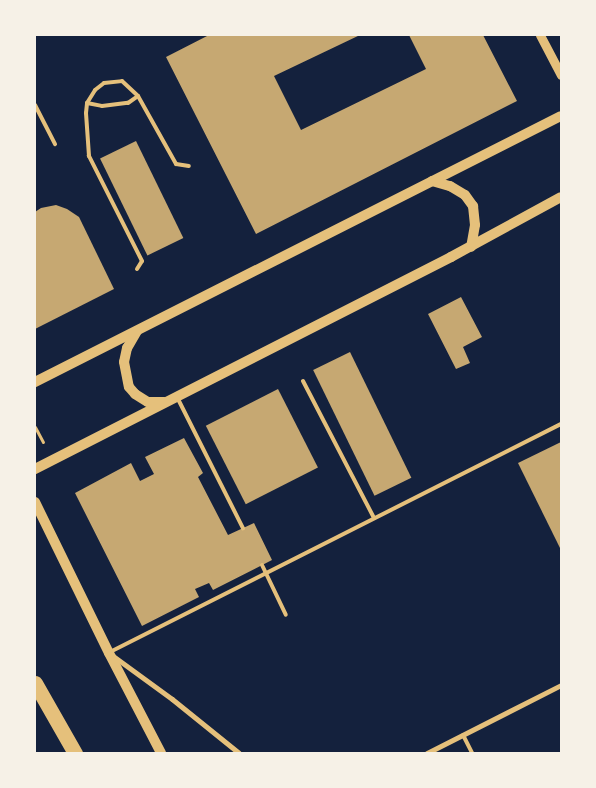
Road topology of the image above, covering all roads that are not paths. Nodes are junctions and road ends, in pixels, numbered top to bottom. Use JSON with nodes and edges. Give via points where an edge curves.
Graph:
{"nodes":[{"id":1,"x":540,"y":35,"type":"edge"},
{"id":2,"x":561,"y":75,"type":"edge"},
{"id":3,"x":138,"y":96,"type":"junction"},
{"id":4,"x":87,"y":103,"type":"junction"},
{"id":5,"x":35,"y":105,"type":"edge"},
{"id":6,"x":37,"y":114,"type":"edge"},
{"id":7,"x":561,"y":116,"type":"edge"},
{"id":8,"x":55,"y":144,"type":"dead end"},
{"id":9,"x":189,"y":166,"type":"dead end"},
{"id":10,"x":432,"y":181,"type":"junction"},
{"id":11,"x":561,"y":197,"type":"edge"},
{"id":12,"x":471,"y":246,"type":"junction"},
{"id":13,"x":137,"y":268,"type":"dead end"},
{"id":14,"x":138,"y":330,"type":"junction"},
{"id":15,"x":304,"y":381,"type":"dead end"},
{"id":16,"x":35,"y":382,"type":"edge"},
{"id":17,"x":173,"y":399,"type":"junction"},
{"id":18,"x":561,"y":424,"type":"edge"},
{"id":19,"x":35,"y":469,"type":"edge"},
{"id":20,"x":35,"y":502,"type":"edge"},
{"id":21,"x":374,"y":518,"type":"junction"},
{"id":22,"x":243,"y":528,"type":"dead end"},
{"id":23,"x":262,"y":565,"type":"dead end"},
{"id":24,"x":266,"y":573,"type":"junction"},
{"id":25,"x":286,"y":615,"type":"dead end"},
{"id":26,"x":108,"y":653,"type":"junction"},
{"id":27,"x":35,"y":683,"type":"edge"},
{"id":28,"x":561,"y":685,"type":"edge"},
{"id":29,"x":463,"y":735,"type":"junction"},
{"id":30,"x":75,"y":753,"type":"edge"},
{"id":31,"x":161,"y":753,"type":"edge"},
{"id":32,"x":239,"y":753,"type":"edge"},
{"id":33,"x":428,"y":753,"type":"edge"},
{"id":34,"x":472,"y":753,"type":"edge"}],
"edges":[{"from":1,"to":2,"type":"street"},
{"from":3,"to":4,"type":"lane","via":[[128,103],[102,106]]},
{"from":3,"to":4,"type":"lane","via":[[122,81],[104,83]]},
{"from":3,"to":9,"type":"lane","via":[[176,164]]},
{"from":4,"to":13,"type":"lane","via":[[89,156],[142,261]]},
{"from":5,"to":6,"type":"lane"},
{"from":6,"to":8,"type":"lane"},
{"from":7,"to":10,"type":"main road"},
{"from":10,"to":12,"type":"main road","via":[[465,195],[473,206],[475,225]]},
{"from":10,"to":14,"type":"main road"},
{"from":11,"to":12,"type":"main road"},
{"from":12,"to":17,"type":"main road"},
{"from":14,"to":16,"type":"main road"},
{"from":14,"to":17,"type":"main road","via":[[127,348],[124,362],[129,387],[148,402]]},
{"from":15,"to":21,"type":"lane"},
{"from":17,"to":19,"type":"main road"},
{"from":17,"to":22,"type":"lane"},
{"from":18,"to":21,"type":"lane"},
{"from":20,"to":26,"type":"main road"},
{"from":21,"to":24,"type":"lane"},
{"from":23,"to":24,"type":"lane"},
{"from":24,"to":25,"type":"lane"},
{"from":24,"to":26,"type":"lane"},
{"from":26,"to":31,"type":"main road"},
{"from":26,"to":32,"type":"street"},
{"from":27,"to":30,"type":"highway"},
{"from":28,"to":29,"type":"street"},
{"from":29,"to":33,"type":"street"},
{"from":29,"to":34,"type":"lane"}]}
